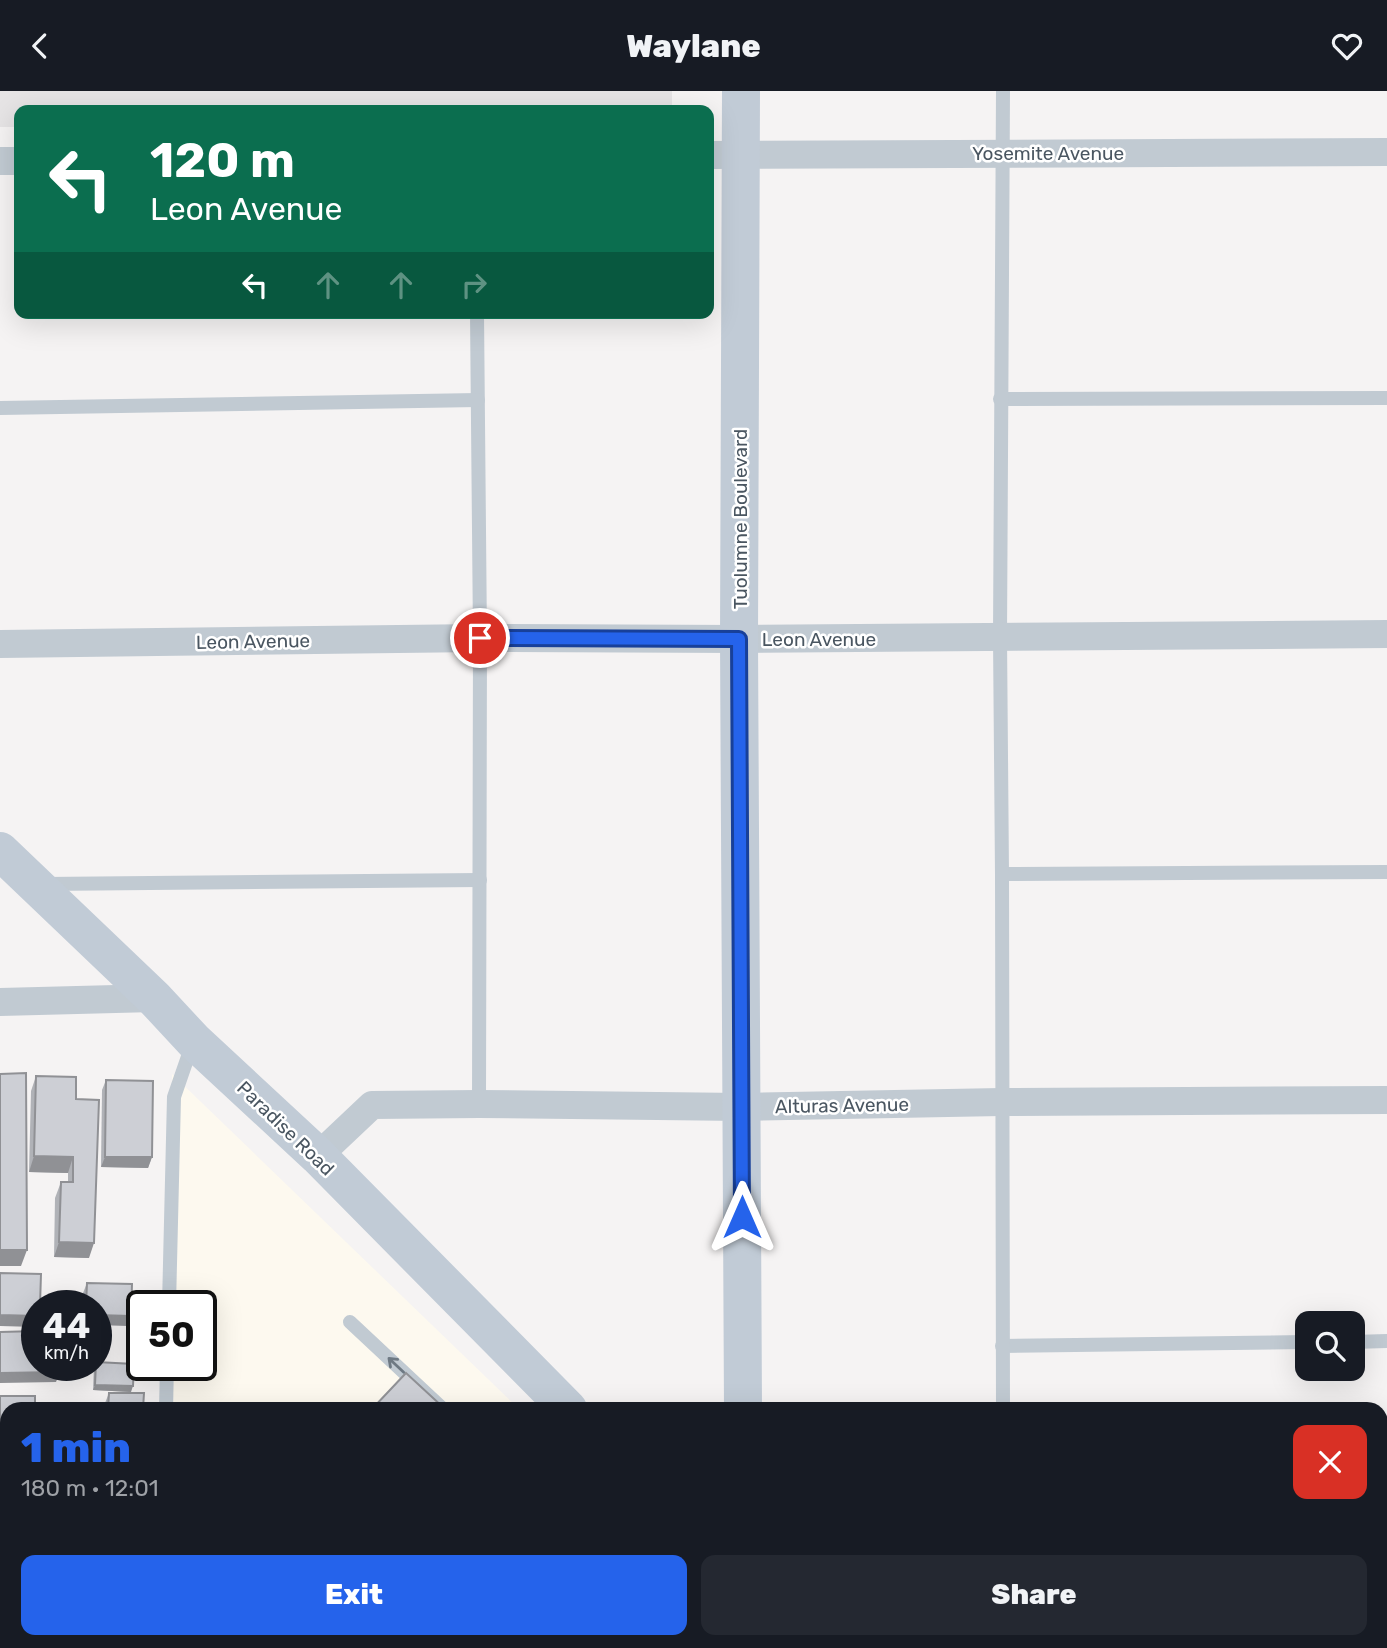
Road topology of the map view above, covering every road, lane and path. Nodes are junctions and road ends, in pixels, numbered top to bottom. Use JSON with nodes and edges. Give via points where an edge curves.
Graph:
{"nodes":[{"id":1,"x":741,"y":91,"type":"edge"},
{"id":2,"x":1003,"y":91,"type":"edge"},
{"id":3,"x":1387,"y":152,"type":"edge"},
{"id":4,"x":1003,"y":153,"type":"junction"},
{"id":5,"x":725,"y":155,"type":"edge"},
{"id":6,"x":477,"y":319,"type":"edge"},
{"id":7,"x":1387,"y":398,"type":"edge"},
{"id":8,"x":1000,"y":399,"type":"junction"},
{"id":9,"x":478,"y":400,"type":"junction"},
{"id":10,"x":0,"y":408,"type":"edge"},
{"id":11,"x":1387,"y":634,"type":"edge"},
{"id":12,"x":1000,"y":637,"type":"junction"},
{"id":13,"x":480,"y":638,"type":"junction"},
{"id":14,"x":739,"y":639,"type":"junction"},
{"id":15,"x":0,"y":644,"type":"edge"},
{"id":16,"x":0,"y":851,"type":"edge"},
{"id":17,"x":1387,"y":872,"type":"edge"},
{"id":18,"x":1002,"y":874,"type":"junction"},
{"id":19,"x":480,"y":880,"type":"junction"},
{"id":20,"x":35,"y":884,"type":"junction"},
{"id":21,"x":154,"y":998,"type":"junction"},
{"id":22,"x":0,"y":1002,"type":"edge"},
{"id":23,"x":194,"y":1041,"type":"junction"},
{"id":24,"x":1387,"y":1100,"type":"edge"},
{"id":25,"x":1001,"y":1102,"type":"junction"},
{"id":26,"x":479,"y":1104,"type":"junction"},
{"id":27,"x":742,"y":1107,"type":"junction"},
{"id":28,"x":317,"y":1156,"type":"junction"},
{"id":29,"x":169,"y":1290,"type":"edge"},
{"id":30,"x":349,"y":1322,"type":"dead end"},
{"id":31,"x":1387,"y":1341,"type":"edge"},
{"id":32,"x":1295,"y":1342,"type":"edge"},
{"id":33,"x":1365,"y":1342,"type":"edge"},
{"id":34,"x":1002,"y":1346,"type":"junction"},
{"id":35,"x":167,"y":1381,"type":"edge"},
{"id":36,"x":166,"y":1402,"type":"edge"},
{"id":37,"x":435,"y":1402,"type":"edge"},
{"id":38,"x":561,"y":1402,"type":"edge"},
{"id":39,"x":743,"y":1402,"type":"edge"},
{"id":40,"x":1003,"y":1402,"type":"edge"}],
"edges":[{"from":1,"to":5,"type":"main road","name":"Tuolumne Boulevard"},
{"from":2,"to":4,"type":"lane"},
{"from":3,"to":4,"type":"street","name":"Yosemite Avenue"},
{"from":4,"to":5,"type":"street","name":"Yosemite Avenue"},
{"from":4,"to":8,"type":"lane"},
{"from":5,"to":14,"type":"main road","name":"Tuolumne Boulevard"},
{"from":6,"to":9,"type":"lane"},
{"from":7,"to":8,"type":"lane"},
{"from":8,"to":12,"type":"lane"},
{"from":9,"to":10,"type":"lane"},
{"from":9,"to":13,"type":"lane"},
{"from":11,"to":12,"type":"street","name":"Leon Avenue"},
{"from":12,"to":14,"type":"street","name":"Leon Avenue"},
{"from":12,"to":18,"type":"lane"},
{"from":13,"to":14,"type":"street","name":"Leon Avenue"},
{"from":13,"to":15,"type":"street","name":"Leon Avenue"},
{"from":13,"to":19,"type":"lane"},
{"from":14,"to":27,"type":"main road","name":"Tuolumne Boulevard"},
{"from":16,"to":20,"type":"main road","name":"Paradise Road"},
{"from":17,"to":18,"type":"lane"},
{"from":18,"to":25,"type":"lane"},
{"from":19,"to":20,"type":"lane"},
{"from":19,"to":26,"type":"lane"},
{"from":20,"to":21,"type":"main road","name":"Paradise Road"},
{"from":21,"to":22,"type":"street"},
{"from":21,"to":23,"type":"main road","name":"Paradise Road"},
{"from":23,"to":28,"type":"main road","name":"Paradise Road"},
{"from":23,"to":29,"type":"lane","via":[[174,1097]]},
{"from":24,"to":25,"type":"street","name":"Alturas Avenue"},
{"from":25,"to":27,"type":"street","name":"Alturas Avenue"},
{"from":25,"to":34,"type":"lane"},
{"from":26,"to":27,"type":"street","name":"Alturas Avenue"},
{"from":26,"to":28,"type":"street","name":"Alturas Avenue","via":[[372,1105]]},
{"from":27,"to":39,"type":"main road","name":"Tuolumne Boulevard"},
{"from":28,"to":38,"type":"main road","name":"Paradise Road"},
{"from":37,"to":30,"type":"lane","one_way":true},
{"from":31,"to":33,"type":"lane"},
{"from":32,"to":34,"type":"lane"},
{"from":34,"to":40,"type":"lane"},
{"from":35,"to":36,"type":"lane"}]}
